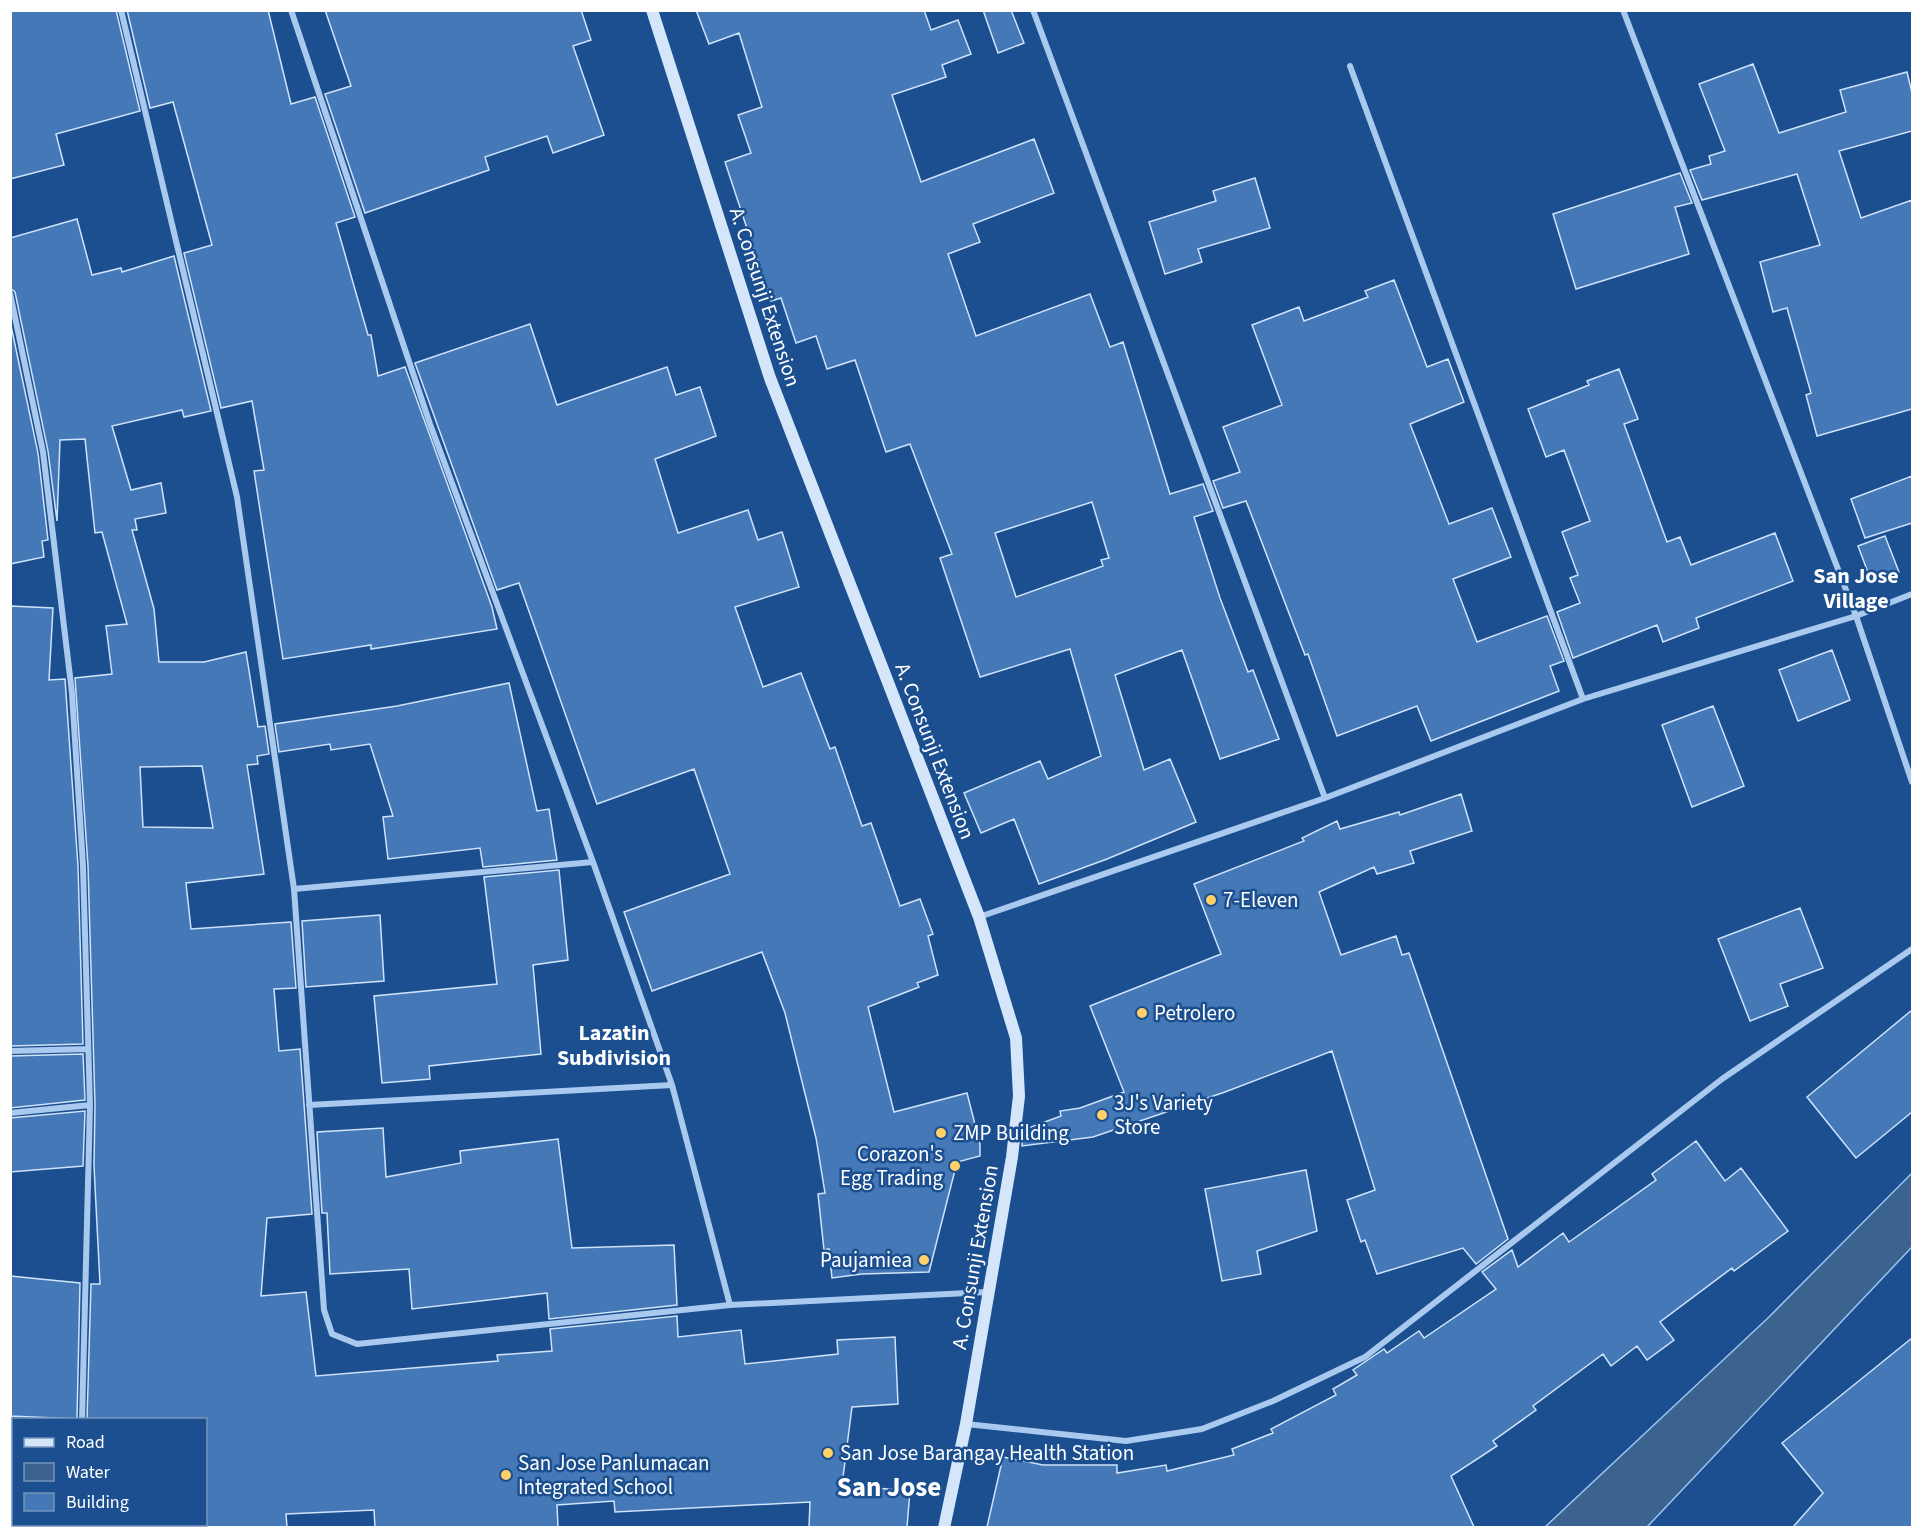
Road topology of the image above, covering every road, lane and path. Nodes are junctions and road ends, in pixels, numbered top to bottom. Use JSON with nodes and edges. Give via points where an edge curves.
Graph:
{"nodes":[{"id":1,"x":121,"y":10,"type":"edge"},
{"id":2,"x":291,"y":10,"type":"edge"},
{"id":3,"x":652,"y":10,"type":"edge"},
{"id":4,"x":1033,"y":10,"type":"edge"},
{"id":5,"x":1623,"y":10,"type":"edge"},
{"id":6,"x":1350,"y":66,"type":"dead end"},
{"id":7,"x":10,"y":293,"type":"edge"},
{"id":8,"x":1912,"y":594,"type":"edge"},
{"id":9,"x":1856,"y":616,"type":"junction"},
{"id":10,"x":1583,"y":699,"type":"junction"},
{"id":11,"x":1912,"y":782,"type":"edge"},
{"id":12,"x":1326,"y":798,"type":"junction"},
{"id":13,"x":593,"y":862,"type":"junction"},
{"id":14,"x":294,"y":890,"type":"junction"},
{"id":15,"x":979,"y":916,"type":"junction"},
{"id":16,"x":1912,"y":949,"type":"edge"},
{"id":17,"x":88,"y":1049,"type":"junction"},
{"id":18,"x":10,"y":1052,"type":"edge"},
{"id":19,"x":672,"y":1085,"type":"junction"},
{"id":20,"x":90,"y":1105,"type":"junction"},
{"id":21,"x":309,"y":1105,"type":"junction"},
{"id":22,"x":10,"y":1113,"type":"edge"},
{"id":23,"x":987,"y":1292,"type":"junction"},
{"id":24,"x":730,"y":1305,"type":"junction"},
{"id":25,"x":82,"y":1418,"type":"edge"},
{"id":26,"x":966,"y":1424,"type":"junction"},
{"id":27,"x":944,"y":1527,"type":"edge"}],
"edges":[{"from":1,"to":14,"type":"street","via":[[237,497]]},
{"from":2,"to":13,"type":"street","via":[[430,424]]},
{"from":3,"to":15,"type":"main road","name":"A. Consunji Extension","via":[[770,378]]},
{"from":4,"to":12,"type":"street"},
{"from":5,"to":9,"type":"street"},
{"from":6,"to":10,"type":"street"},
{"from":7,"to":17,"type":"street","via":[[43,452],[72,693],[83,866]]},
{"from":8,"to":9,"type":"street"},
{"from":9,"to":10,"type":"street"},
{"from":9,"to":11,"type":"street"},
{"from":10,"to":12,"type":"street"},
{"from":12,"to":15,"type":"street"},
{"from":13,"to":14,"type":"street"},
{"from":13,"to":19,"type":"street"},
{"from":14,"to":21,"type":"street"},
{"from":15,"to":23,"type":"main road","name":"A. Consunji Extension","via":[[1016,1038],[1018,1096],[1012,1157]]},
{"from":16,"to":26,"type":"street","via":[[1722,1079],[1365,1357],[1273,1401],[1202,1429],[1126,1441]]},
{"from":17,"to":18,"type":"street"},
{"from":17,"to":20,"type":"street"},
{"from":19,"to":21,"type":"street"},
{"from":19,"to":24,"type":"street"},
{"from":20,"to":22,"type":"street"},
{"from":20,"to":25,"type":"street"},
{"from":21,"to":24,"type":"street","via":[[324,1310],[332,1334],[357,1344]]},
{"from":23,"to":24,"type":"street"},
{"from":23,"to":26,"type":"main road","name":"A. Consunji Extension"},
{"from":26,"to":27,"type":"main road","name":"A. Consunji Extension"}]}
